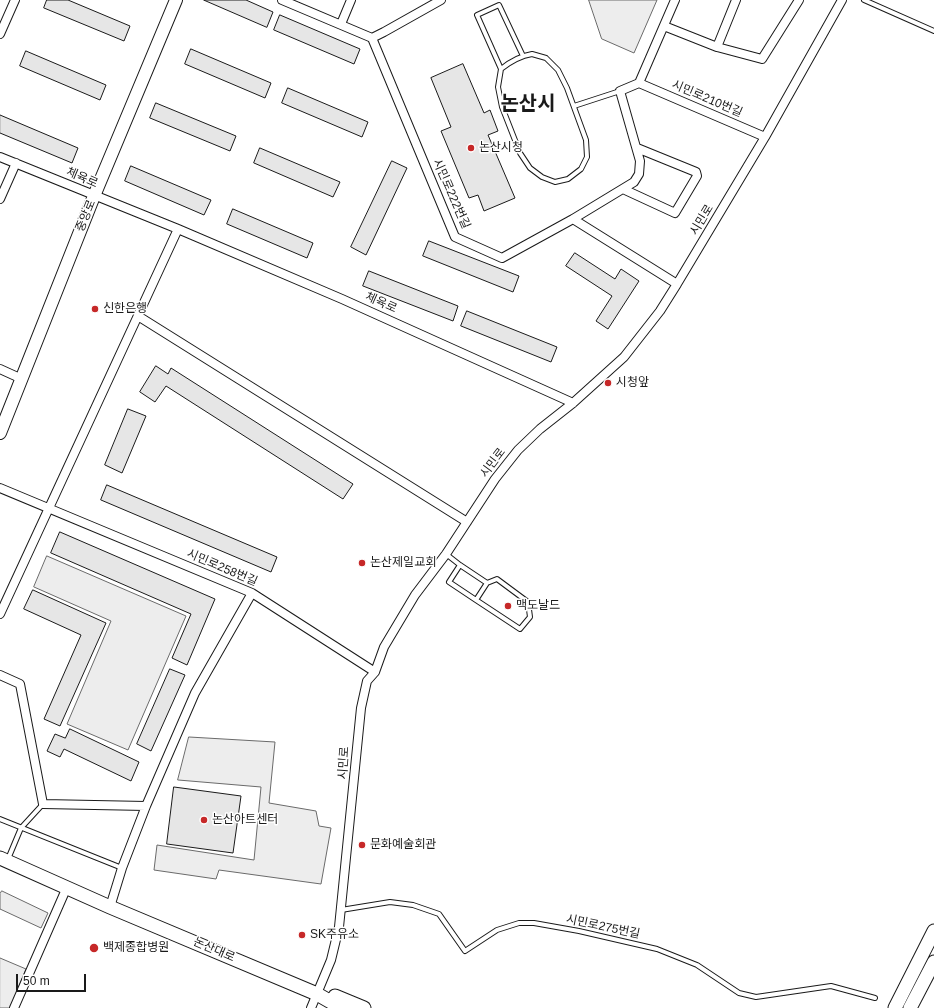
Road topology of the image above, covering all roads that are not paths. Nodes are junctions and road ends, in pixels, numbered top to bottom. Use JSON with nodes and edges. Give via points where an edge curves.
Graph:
{"nodes":[{"id":1,"x":15,"y":0,"type":"edge"},
{"id":2,"x":176,"y":0,"type":"edge"},
{"id":3,"x":282,"y":0,"type":"edge"},
{"id":4,"x":351,"y":0,"type":"edge"},
{"id":5,"x":441,"y":0,"type":"edge"},
{"id":6,"x":675,"y":0,"type":"edge"},
{"id":7,"x":736,"y":0,"type":"edge"},
{"id":8,"x":798,"y":0,"type":"edge"},
{"id":9,"x":842,"y":0,"type":"edge"},
{"id":10,"x":864,"y":0,"type":"edge"},
{"id":11,"x":296,"y":3,"type":"edge"},
{"id":12,"x":341,"y":24,"type":"junction"},
{"id":13,"x":664,"y":26,"type":"junction"},
{"id":14,"x":934,"y":32,"type":"edge"},
{"id":15,"x":0,"y":34,"type":"edge"},
{"id":16,"x":372,"y":38,"type":"junction"},
{"id":17,"x":717,"y":46,"type":"junction"},
{"id":18,"x":523,"y":56,"type":"junction"},
{"id":19,"x":502,"y":69,"type":"junction"},
{"id":20,"x":639,"y":82,"type":"junction"},
{"id":21,"x":620,"y":91,"type":"junction"},
{"id":22,"x":574,"y":106,"type":"junction"},
{"id":23,"x":765,"y":137,"type":"junction"},
{"id":24,"x":637,"y":148,"type":"junction"},
{"id":25,"x":0,"y":157,"type":"edge"},
{"id":26,"x":16,"y":163,"type":"junction"},
{"id":27,"x":623,"y":189,"type":"junction"},
{"id":28,"x":94,"y":196,"type":"junction"},
{"id":29,"x":0,"y":199,"type":"edge"},
{"id":30,"x":574,"y":219,"type":"junction"},
{"id":31,"x":178,"y":229,"type":"junction"},
{"id":32,"x":678,"y":284,"type":"junction"},
{"id":33,"x":138,"y":316,"type":"junction"},
{"id":34,"x":0,"y":369,"type":"edge"},
{"id":35,"x":22,"y":379,"type":"junction"},
{"id":36,"x":573,"y":403,"type":"junction"},
{"id":37,"x":0,"y":433,"type":"edge"},
{"id":38,"x":0,"y":488,"type":"edge"},
{"id":39,"x":49,"y":508,"type":"junction"},
{"id":40,"x":467,"y":522,"type":"junction"},
{"id":41,"x":446,"y":554,"type":"junction"},
{"id":42,"x":460,"y":565,"type":"junction"},
{"id":43,"x":487,"y":583,"type":"junction"},
{"id":44,"x":252,"y":593,"type":"junction"},
{"id":45,"x":476,"y":600,"type":"junction"},
{"id":46,"x":0,"y":614,"type":"edge"},
{"id":47,"x":375,"y":672,"type":"junction"},
{"id":48,"x":0,"y":675,"type":"edge"},
{"id":49,"x":42,"y":804,"type":"junction"},
{"id":50,"x":146,"y":806,"type":"junction"},
{"id":51,"x":0,"y":819,"type":"edge"},
{"id":52,"x":21,"y":828,"type":"junction"},
{"id":53,"x":4,"y":859,"type":"edge"},
{"id":54,"x":122,"y":868,"type":"junction"},
{"id":55,"x":67,"y":888,"type":"junction"},
{"id":56,"x":110,"y":907,"type":"junction"},
{"id":57,"x":341,"y":910,"type":"junction"},
{"id":58,"x":934,"y":931,"type":"edge"},
{"id":59,"x":934,"y":962,"type":"edge"},
{"id":60,"x":934,"y":970,"type":"edge"},
{"id":61,"x":923,"y":982,"type":"junction"},
{"id":62,"x":318,"y":994,"type":"junction"},
{"id":63,"x":875,"y":998,"type":"dead end"},
{"id":64,"x":14,"y":1008,"type":"edge"},
{"id":65,"x":311,"y":1008,"type":"edge"},
{"id":66,"x":344,"y":1008,"type":"edge"},
{"id":67,"x":364,"y":1008,"type":"edge"},
{"id":68,"x":895,"y":1008,"type":"edge"},
{"id":69,"x":910,"y":1008,"type":"edge"}],
"edges":[{"from":1,"to":15,"type":"street"},
{"from":2,"to":28,"type":"street","name":"중앙로"},
{"from":3,"to":11,"type":"street"},
{"from":4,"to":12,"type":"street"},
{"from":5,"to":16,"type":"street"},
{"from":6,"to":13,"type":"street"},
{"from":7,"to":17,"type":"street"},
{"from":8,"to":17,"type":"street","via":[[762,59]]},
{"from":9,"to":23,"type":"street","name":"시민로"},
{"from":10,"to":14,"type":"lane"},
{"from":11,"to":12,"type":"street"},
{"from":12,"to":16,"type":"street"},
{"from":13,"to":17,"type":"street"},
{"from":13,"to":20,"type":"street"},
{"from":16,"to":30,"type":"street","name":"시민로222번길","via":[[455,238],[502,258]]},
{"from":18,"to":19,"type":"lane"},
{"from":18,"to":19,"type":"lane","via":[[499,5],[477,14]]},
{"from":18,"to":22,"type":"lane","via":[[532,54],[546,58],[558,70]]},
{"from":19,"to":22,"type":"lane","via":[[498,87],[502,107],[520,153],[530,168],[555,182],[568,179],[581,169],[587,156],[586,140]]},
{"from":20,"to":21,"type":"street"},
{"from":20,"to":23,"type":"street","name":"시민로210번길"},
{"from":21,"to":22,"type":"lane"},
{"from":21,"to":24,"type":"street"},
{"from":23,"to":32,"type":"street","name":"시민로"},
{"from":24,"to":27,"type":"street","via":[[639,174],[634,182]]},
{"from":24,"to":27,"type":"street","via":[[696,172],[697,176],[675,213]]},
{"from":25,"to":26,"type":"street","name":"체육로"},
{"from":26,"to":28,"type":"street","name":"체육로"},
{"from":26,"to":29,"type":"street"},
{"from":27,"to":30,"type":"street"},
{"from":28,"to":31,"type":"street","name":"체육로"},
{"from":28,"to":35,"type":"street","name":"중앙로"},
{"from":30,"to":32,"type":"street"},
{"from":31,"to":33,"type":"street"},
{"from":31,"to":36,"type":"street","name":"체육로","via":[[342,298]]},
{"from":32,"to":36,"type":"street","name":"시민로","via":[[624,357]]},
{"from":33,"to":39,"type":"street"},
{"from":33,"to":40,"type":"street"},
{"from":34,"to":35,"type":"street"},
{"from":35,"to":37,"type":"street","name":"중앙로"},
{"from":36,"to":40,"type":"street","name":"시민로","via":[[518,450]]},
{"from":38,"to":39,"type":"street","name":"시민로258번길"},
{"from":39,"to":44,"type":"street","name":"시민로258번길"},
{"from":39,"to":46,"type":"street"},
{"from":40,"to":41,"type":"street","name":"시민로"},
{"from":41,"to":42,"type":"lane"},
{"from":41,"to":47,"type":"street","name":"시민로","via":[[407,608],[384,647]]},
{"from":42,"to":43,"type":"lane"},
{"from":42,"to":45,"type":"lane","via":[[449,582]]},
{"from":43,"to":45,"type":"lane"},
{"from":43,"to":45,"type":"lane","via":[[497,579],[528,602],[530,617],[520,629]]},
{"from":44,"to":47,"type":"street","name":"시민로258번길"},
{"from":44,"to":50,"type":"street","via":[[195,693]]},
{"from":47,"to":57,"type":"street","name":"시민로","via":[[367,681],[361,708]]},
{"from":48,"to":49,"type":"street","via":[[20,684]]},
{"from":49,"to":50,"type":"street"},
{"from":49,"to":52,"type":"lane","name":"논산대로"},
{"from":50,"to":54,"type":"street"},
{"from":51,"to":52,"type":"lane"},
{"from":52,"to":53,"type":"lane","name":"논산대로"},
{"from":52,"to":54,"type":"lane"},
{"from":53,"to":55,"type":"main road","name":"논산대로"},
{"from":54,"to":56,"type":"street"},
{"from":55,"to":56,"type":"main road","name":"논산대로"},
{"from":55,"to":64,"type":"street"},
{"from":56,"to":62,"type":"main road","name":"논산대로"},
{"from":57,"to":62,"type":"street","name":"시민로","via":[[331,960]]},
{"from":57,"to":63,"type":"lane","name":"시민로275번길","via":[[390,902],[414,905],[439,914],[465,951],[497,930],[519,923],[534,923],[657,949],[697,965],[739,993],[756,996],[831,986]]},
{"from":58,"to":68,"type":"main road"},
{"from":59,"to":61,"type":"main road"},
{"from":60,"to":61,"type":"lane"},
{"from":61,"to":69,"type":"main road"},
{"from":62,"to":65,"type":"street","name":"시민로"},
{"from":62,"to":66,"type":"main road","name":"논산대로"},
{"from":62,"to":67,"type":"main road","name":"논산대로","via":[[334,996]]}]}
